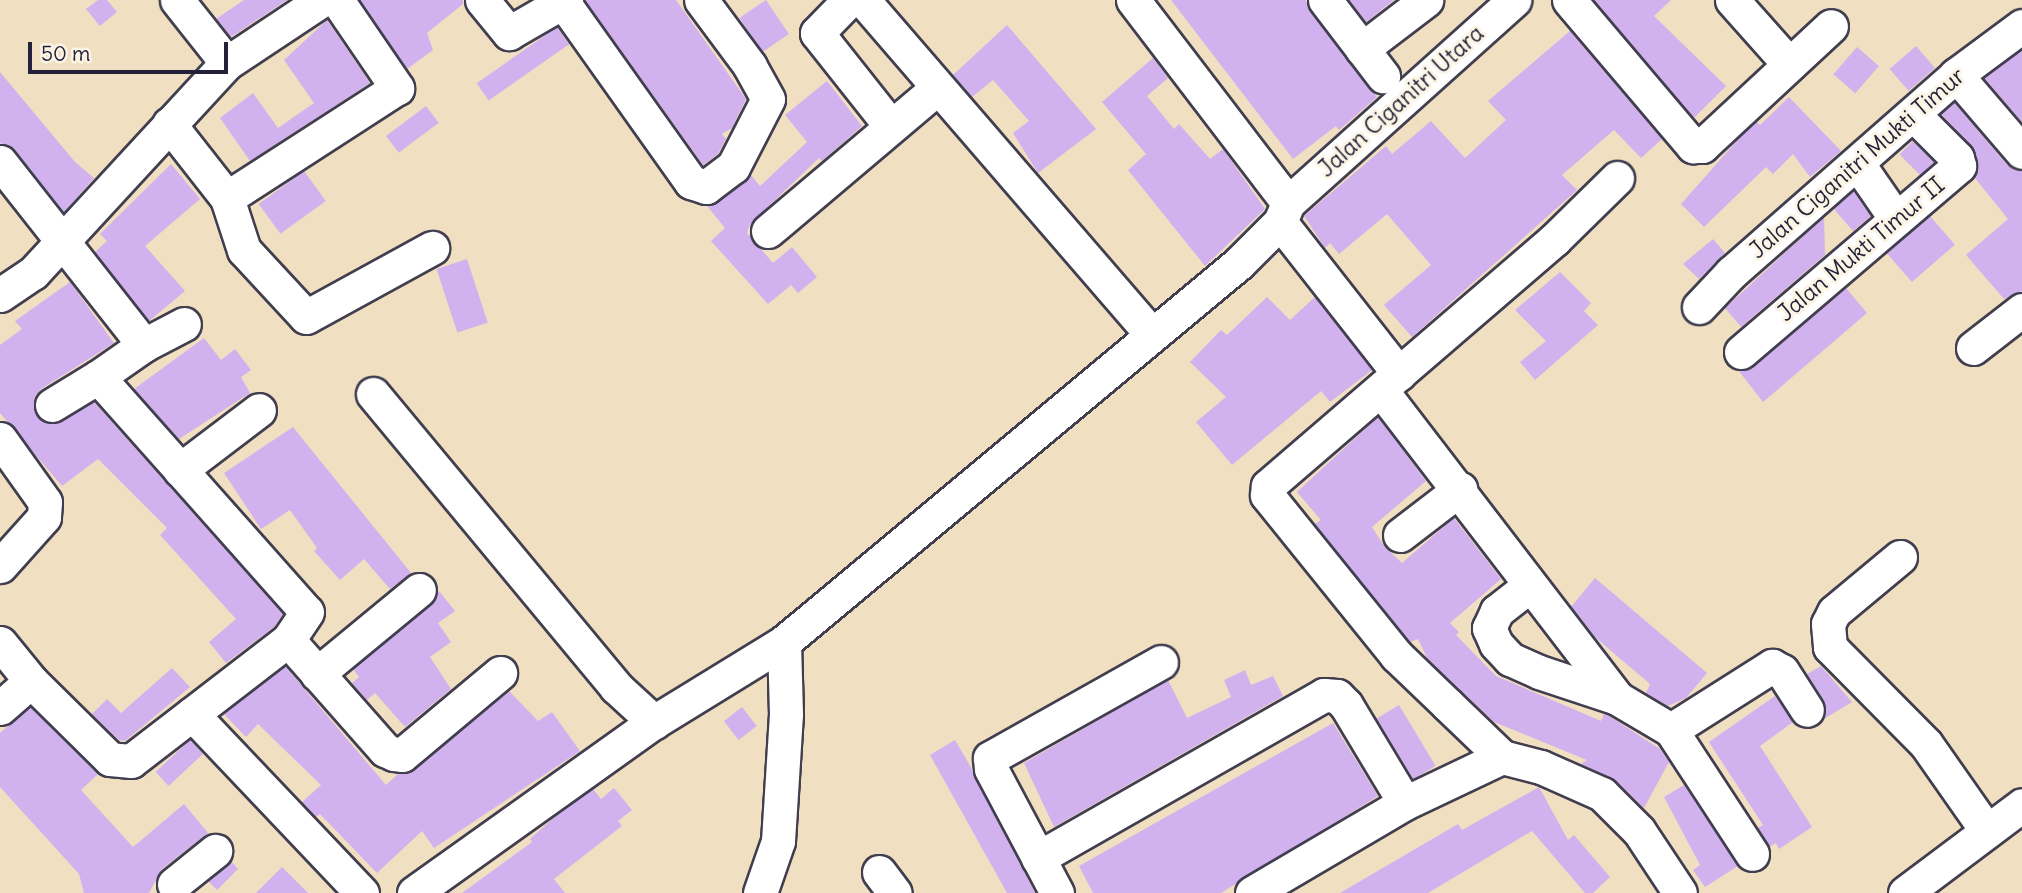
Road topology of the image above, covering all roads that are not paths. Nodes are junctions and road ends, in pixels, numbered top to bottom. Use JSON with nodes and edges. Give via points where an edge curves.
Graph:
{"nodes":[{"id":1,"x":177,"y":0,"type":"edge"},
{"id":2,"x":322,"y":0,"type":"edge"},
{"id":3,"x":337,"y":0,"type":"edge"},
{"id":4,"x":482,"y":0,"type":"edge"},
{"id":5,"x":701,"y":0,"type":"edge"},
{"id":6,"x":849,"y":0,"type":"edge"},
{"id":7,"x":863,"y":0,"type":"edge"},
{"id":8,"x":1133,"y":0,"type":"edge"},
{"id":9,"x":1325,"y":0,"type":"edge"},
{"id":10,"x":1426,"y":0,"type":"edge"},
{"id":11,"x":1514,"y":0,"type":"edge"},
{"id":12,"x":1569,"y":0,"type":"edge"},
{"id":13,"x":1732,"y":0,"type":"edge"},
{"id":14,"x":565,"y":1,"type":"edge"},
{"id":15,"x":1831,"y":26,"type":"dead end"},
{"id":16,"x":2022,"y":26,"type":"edge"},
{"id":17,"x":1362,"y":49,"type":"junction"},
{"id":18,"x":227,"y":63,"type":"junction"},
{"id":19,"x":1789,"y":64,"type":"junction"},
{"id":20,"x":1956,"y":75,"type":"junction"},
{"id":21,"x":1383,"y":76,"type":"dead end"},
{"id":22,"x":936,"y":89,"type":"junction"},
{"id":23,"x":1913,"y":114,"type":"junction"},
{"id":24,"x":169,"y":124,"type":"junction"},
{"id":25,"x":890,"y":125,"type":"junction"},
{"id":26,"x":2022,"y":152,"type":"edge"},
{"id":27,"x":0,"y":163,"type":"edge"},
{"id":28,"x":1858,"y":164,"type":"junction"},
{"id":29,"x":1617,"y":177,"type":"dead end"},
{"id":30,"x":227,"y":198,"type":"junction"},
{"id":31,"x":1284,"y":212,"type":"junction"},
{"id":32,"x":1896,"y":219,"type":"junction"},
{"id":33,"x":768,"y":231,"type":"dead end"},
{"id":34,"x":63,"y":240,"type":"junction"},
{"id":35,"x":432,"y":248,"type":"dead end"},
{"id":36,"x":0,"y":295,"type":"edge"},
{"id":37,"x":1699,"y":307,"type":"dead end"},
{"id":38,"x":2022,"y":310,"type":"edge"},
{"id":39,"x":184,"y":324,"type":"dead end"},
{"id":40,"x":1152,"y":335,"type":"junction"},
{"id":41,"x":144,"y":345,"type":"junction"},
{"id":42,"x":1973,"y":348,"type":"dead end"},
{"id":43,"x":1741,"y":352,"type":"dead end"},
{"id":44,"x":97,"y":377,"type":"junction"},
{"id":45,"x":1390,"y":382,"type":"junction"},
{"id":46,"x":373,"y":394,"type":"dead end"},
{"id":47,"x":52,"y":405,"type":"dead end"},
{"id":48,"x":259,"y":410,"type":"dead end"},
{"id":49,"x":0,"y":439,"type":"edge"},
{"id":50,"x":180,"y":470,"type":"junction"},
{"id":51,"x":1461,"y":489,"type":"junction"},
{"id":52,"x":1400,"y":535,"type":"dead end"},
{"id":53,"x":1900,"y":557,"type":"dead end"},
{"id":54,"x":0,"y":566,"type":"edge"},
{"id":55,"x":1529,"y":586,"type":"junction"},
{"id":56,"x":419,"y":590,"type":"dead end"},
{"id":57,"x":288,"y":640,"type":"junction"},
{"id":58,"x":0,"y":642,"type":"edge"},
{"id":59,"x":784,"y":642,"type":"junction"},
{"id":60,"x":1161,"y":662,"type":"dead end"},
{"id":61,"x":500,"y":673,"type":"dead end"},
{"id":62,"x":317,"y":674,"type":"junction"},
{"id":63,"x":31,"y":681,"type":"junction"},
{"id":64,"x":1617,"y":698,"type":"junction"},
{"id":65,"x":0,"y":708,"type":"edge"},
{"id":66,"x":1807,"y":710,"type":"dead end"},
{"id":67,"x":192,"y":714,"type":"junction"},
{"id":68,"x":654,"y":722,"type":"junction"},
{"id":69,"x":1671,"y":730,"type":"junction"},
{"id":70,"x":1502,"y":757,"type":"junction"},
{"id":71,"x":777,"y":802,"type":"junction"},
{"id":72,"x":1405,"y":803,"type":"junction"},
{"id":73,"x":2022,"y":805,"type":"edge"},
{"id":74,"x":1987,"y":831,"type":"junction"},
{"id":75,"x":215,"y":851,"type":"dead end"},
{"id":76,"x":1752,"y":855,"type":"dead end"},
{"id":77,"x":1038,"y":858,"type":"junction"},
{"id":78,"x":173,"y":890,"type":"edge"},
{"id":79,"x":362,"y":893,"type":"edge"},
{"id":80,"x":414,"y":893,"type":"edge"},
{"id":81,"x":736,"y":893,"type":"edge"},
{"id":82,"x":760,"y":893,"type":"edge"},
{"id":83,"x":1057,"y":893,"type":"edge"},
{"id":84,"x":1252,"y":893,"type":"edge"},
{"id":85,"x":1680,"y":893,"type":"edge"},
{"id":86,"x":1905,"y":893,"type":"edge"}],
"edges":[{"from":1,"to":18,"type":"street"},
{"from":2,"to":18,"type":"street"},
{"from":3,"to":30,"type":"street","via":[[397,88]]},
{"from":4,"to":14,"type":"street","via":[[509,33]]},
{"from":5,"to":14,"type":"street","via":[[750,66],[768,99],[733,167],[706,187],[691,182]]},
{"from":6,"to":25,"type":"street","via":[[817,33]]},
{"from":7,"to":22,"type":"street"},
{"from":8,"to":31,"type":"street"},
{"from":9,"to":17,"type":"street"},
{"from":10,"to":17,"type":"street"},
{"from":11,"to":31,"type":"street","name":"Jalan Ciganitri Utara"},
{"from":12,"to":19,"type":"street","via":[[1693,146],[1702,146]]},
{"from":13,"to":19,"type":"street"},
{"from":15,"to":19,"type":"street"},
{"from":16,"to":20,"type":"street","name":"Jalan Ciganitri Mukti Timur"},
{"from":17,"to":21,"type":"street"},
{"from":18,"to":24,"type":"street"},
{"from":20,"to":23,"type":"street","name":"Jalan Ciganitri Mukti Timur"},
{"from":20,"to":26,"type":"street"},
{"from":22,"to":25,"type":"street"},
{"from":22,"to":40,"type":"street"},
{"from":23,"to":28,"type":"street","name":"Jalan Ciganitri Mukti Timur"},
{"from":23,"to":32,"type":"street","name":"Jalan Mukti Timur II","via":[[1957,158],[1959,166]]},
{"from":24,"to":30,"type":"street"},
{"from":24,"to":34,"type":"street"},
{"from":25,"to":33,"type":"street"},
{"from":27,"to":34,"type":"street"},
{"from":28,"to":32,"type":"street"},
{"from":28,"to":37,"type":"street","name":"Jalan Ciganitri Mukti Timur","via":[[1740,265]]},
{"from":29,"to":45,"type":"street","via":[[1555,239]]},
{"from":30,"to":35,"type":"street","via":[[244,250],[306,317]]},
{"from":31,"to":40,"type":"street","name":"Jalan Ciganitri Utara"},
{"from":31,"to":45,"type":"street"},
{"from":32,"to":43,"type":"street","name":"Jalan Mukti Timur II"},
{"from":34,"to":36,"type":"street","via":[[33,273]]},
{"from":34,"to":41,"type":"street"},
{"from":38,"to":42,"type":"street"},
{"from":39,"to":41,"type":"street"},
{"from":40,"to":59,"type":"street","name":"Jalan Ciganitri Utara"},
{"from":41,"to":44,"type":"street"},
{"from":44,"to":47,"type":"street"},
{"from":44,"to":50,"type":"street"},
{"from":45,"to":51,"type":"street"},
{"from":45,"to":70,"type":"street","via":[[1268,486],[1269,504],[1396,655]]},
{"from":46,"to":68,"type":"street","via":[[617,687]]},
{"from":48,"to":50,"type":"street"},
{"from":49,"to":54,"type":"street","via":[[45,502],[44,517]]},
{"from":50,"to":57,"type":"street","via":[[304,605],[304,622]]},
{"from":51,"to":52,"type":"street"},
{"from":51,"to":55,"type":"street"},
{"from":53,"to":74,"type":"street","via":[[1833,612],[1828,624],[1829,646],[1926,744]]},
{"from":55,"to":64,"type":"street"},
{"from":55,"to":64,"type":"street","via":[[1497,611],[1489,628],[1496,644],[1510,659],[1539,672]]},
{"from":56,"to":62,"type":"street"},
{"from":57,"to":62,"type":"street"},
{"from":57,"to":67,"type":"street"},
{"from":58,"to":63,"type":"street"},
{"from":59,"to":68,"type":"street","name":"Jalan Ciganitri Utara"},
{"from":59,"to":71,"type":"street","via":[[786,714]]},
{"from":60,"to":77,"type":"street","via":[[990,758],[991,769]]},
{"from":61,"to":62,"type":"street","via":[[402,755],[385,750]]},
{"from":63,"to":65,"type":"street"},
{"from":63,"to":67,"type":"street","via":[[110,759],[122,763]]},
{"from":64,"to":69,"type":"street"},
{"from":66,"to":69,"type":"street","via":[[1782,671],[1772,666]]},
{"from":67,"to":79,"type":"street"},
{"from":68,"to":80,"type":"street","name":"Jalan Ciganitri Utara"},
{"from":69,"to":76,"type":"street"},
{"from":70,"to":72,"type":"street"},
{"from":70,"to":85,"type":"street","via":[[1602,794],[1639,831]]},
{"from":71,"to":81,"type":"street","via":[[757,832]]},
{"from":71,"to":82,"type":"street","via":[[778,841]]},
{"from":72,"to":77,"type":"street","via":[[1346,705],[1337,696],[1324,695]]},
{"from":72,"to":84,"type":"street"},
{"from":73,"to":74,"type":"street"},
{"from":74,"to":86,"type":"street"},
{"from":75,"to":78,"type":"street"},
{"from":77,"to":83,"type":"street"}]}
